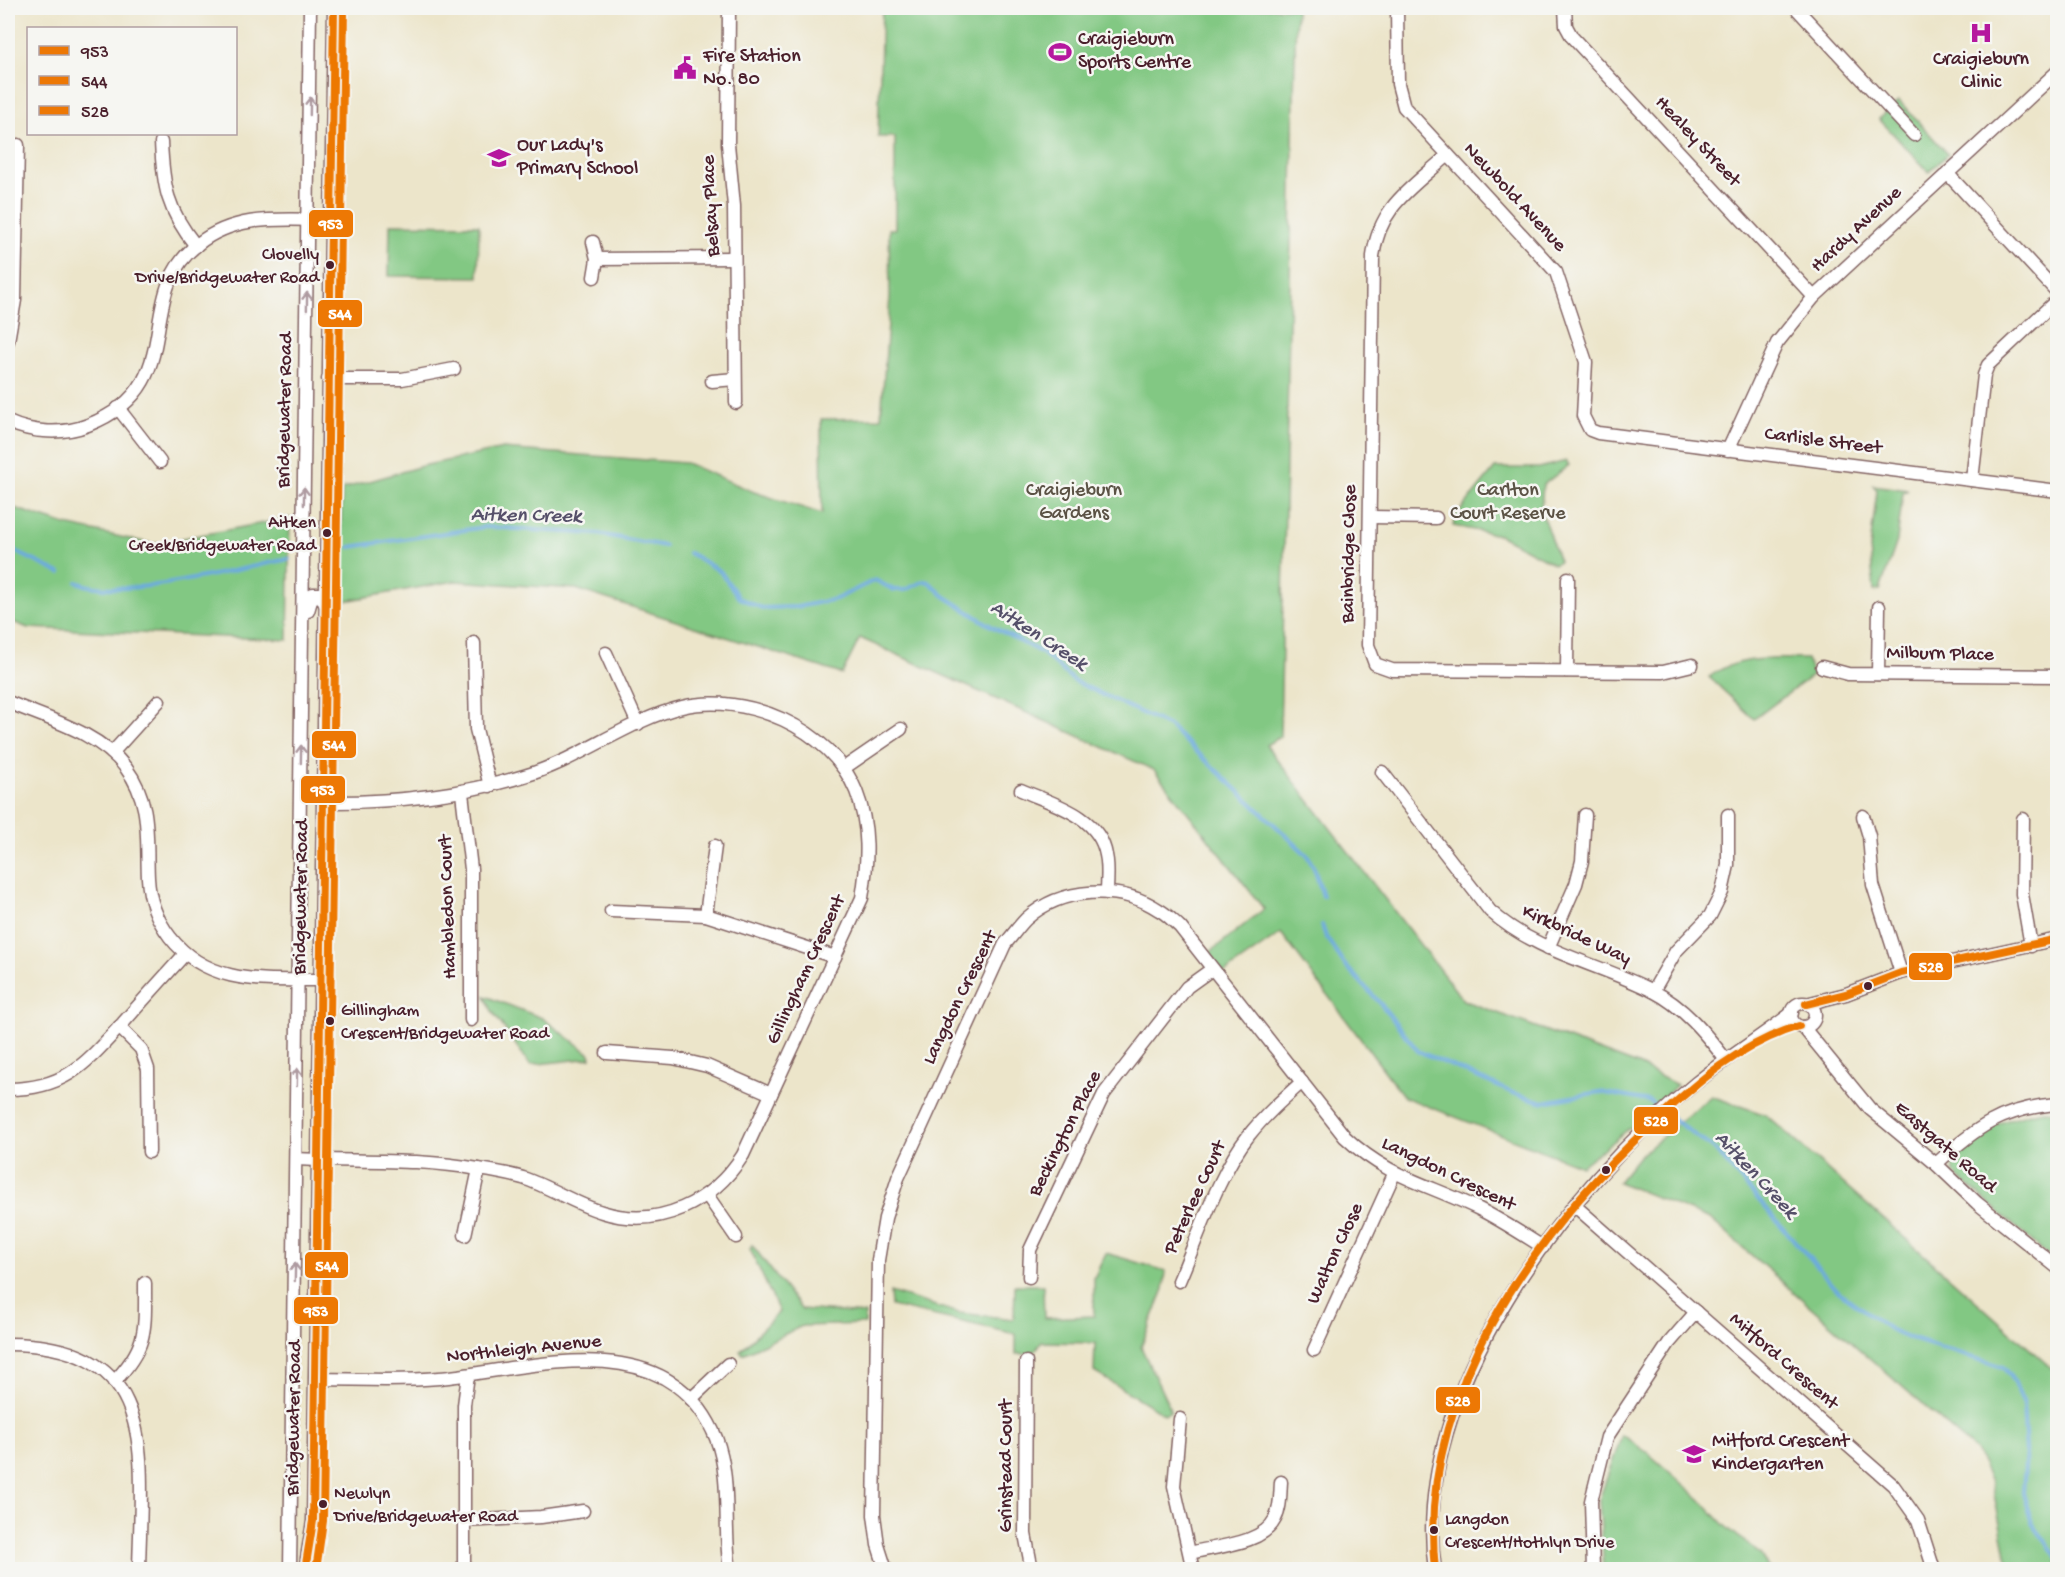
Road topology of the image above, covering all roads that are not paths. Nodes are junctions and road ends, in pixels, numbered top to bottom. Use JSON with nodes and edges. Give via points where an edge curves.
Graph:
{"nodes":[{"id":1,"x":302,"y":8,"type":"edge"},
{"id":2,"x":310,"y":8,"type":"edge"},
{"id":3,"x":334,"y":8,"type":"edge"},
{"id":4,"x":729,"y":8,"type":"edge"},
{"id":5,"x":1397,"y":8,"type":"edge"},
{"id":6,"x":1565,"y":8,"type":"edge"},
{"id":7,"x":1796,"y":8,"type":"edge"},
{"id":8,"x":310,"y":55,"type":"junction"},
{"id":9,"x":332,"y":55,"type":"junction"},
{"id":10,"x":2058,"y":71,"type":"edge"},
{"id":11,"x":1914,"y":135,"type":"dead end"},
{"id":12,"x":161,"y":142,"type":"dead end"},
{"id":13,"x":18,"y":145,"type":"dead end"},
{"id":14,"x":1448,"y":155,"type":"junction"},
{"id":15,"x":1947,"y":173,"type":"junction"},
{"id":16,"x":308,"y":220,"type":"junction"},
{"id":17,"x":330,"y":220,"type":"junction"},
{"id":18,"x":593,"y":242,"type":"dead end"},
{"id":19,"x":196,"y":246,"type":"junction"},
{"id":20,"x":734,"y":258,"type":"junction"},
{"id":21,"x":597,"y":259,"type":"junction"},
{"id":22,"x":594,"y":277,"type":"dead end"},
{"id":23,"x":2058,"y":292,"type":"edge"},
{"id":24,"x":1814,"y":297,"type":"junction"},
{"id":25,"x":2058,"y":299,"type":"edge"},
{"id":26,"x":8,"y":341,"type":"edge"},
{"id":27,"x":454,"y":369,"type":"dead end"},
{"id":28,"x":328,"y":379,"type":"junction"},
{"id":29,"x":735,"y":379,"type":"junction"},
{"id":30,"x":712,"y":381,"type":"dead end"},
{"id":31,"x":736,"y":403,"type":"dead end"},
{"id":32,"x":118,"y":408,"type":"junction"},
{"id":33,"x":8,"y":422,"type":"edge"},
{"id":34,"x":1587,"y":426,"type":"joint"},
{"id":35,"x":1728,"y":450,"type":"junction"},
{"id":36,"x":160,"y":462,"type":"dead end"},
{"id":37,"x":1972,"y":480,"type":"junction"},
{"id":38,"x":2058,"y":491,"type":"edge"},
{"id":39,"x":1371,"y":517,"type":"junction"},
{"id":40,"x":1436,"y":518,"type":"dead end"},
{"id":41,"x":326,"y":545,"type":"junction"},
{"id":42,"x":303,"y":559,"type":"junction"},
{"id":43,"x":1568,"y":578,"type":"dead end"},
{"id":44,"x":325,"y":604,"type":"junction"},
{"id":45,"x":1879,"y":607,"type":"dead end"},
{"id":46,"x":474,"y":643,"type":"dead end"},
{"id":47,"x":302,"y":651,"type":"junction"},
{"id":48,"x":606,"y":653,"type":"dead end"},
{"id":49,"x":1692,"y":665,"type":"dead end"},
{"id":50,"x":1822,"y":667,"type":"dead end"},
{"id":51,"x":1567,"y":671,"type":"junction"},
{"id":52,"x":1878,"y":674,"type":"junction"},
{"id":53,"x":2058,"y":676,"type":"edge"},
{"id":54,"x":159,"y":701,"type":"dead end"},
{"id":55,"x":8,"y":702,"type":"edge"},
{"id":56,"x":638,"y":724,"type":"junction"},
{"id":57,"x":901,"y":729,"type":"dead end"},
{"id":58,"x":112,"y":753,"type":"junction"},
{"id":59,"x":844,"y":768,"type":"junction"},
{"id":60,"x":1382,"y":772,"type":"dead end"},
{"id":61,"x":490,"y":786,"type":"junction"},
{"id":62,"x":1021,"y":790,"type":"dead end"},
{"id":63,"x":462,"y":793,"type":"junction"},
{"id":64,"x":323,"y":802,"type":"junction"},
{"id":65,"x":1585,"y":815,"type":"dead end"},
{"id":66,"x":1728,"y":815,"type":"dead end"},
{"id":67,"x":1863,"y":816,"type":"dead end"},
{"id":68,"x":2023,"y":819,"type":"dead end"},
{"id":69,"x":715,"y":846,"type":"dead end"},
{"id":70,"x":1107,"y":893,"type":"junction"},
{"id":71,"x":611,"y":911,"type":"dead end"},
{"id":72,"x":706,"y":915,"type":"junction"},
{"id":73,"x":2058,"y":939,"type":"edge"},
{"id":74,"x":2031,"y":946,"type":"junction"},
{"id":75,"x":1548,"y":948,"type":"junction"},
{"id":76,"x":185,"y":954,"type":"junction"},
{"id":77,"x":835,"y":957,"type":"junction"},
{"id":78,"x":1212,"y":969,"type":"junction"},
{"id":79,"x":1901,"y":973,"type":"junction"},
{"id":80,"x":298,"y":980,"type":"junction"},
{"id":81,"x":321,"y":980,"type":"junction"},
{"id":82,"x":1653,"y":991,"type":"junction"},
{"id":83,"x":1846,"y":994,"type":"junction"},
{"id":84,"x":1806,"y":1004,"type":"junction"},
{"id":85,"x":1792,"y":1013,"type":"junction"},
{"id":86,"x":471,"y":1020,"type":"dead end"},
{"id":87,"x":1808,"y":1023,"type":"junction"},
{"id":88,"x":118,"y":1027,"type":"junction"},
{"id":89,"x":1758,"y":1040,"type":"junction"},
{"id":90,"x":607,"y":1053,"type":"dead end"},
{"id":91,"x":1726,"y":1060,"type":"junction"},
{"id":92,"x":1302,"y":1082,"type":"junction"},
{"id":93,"x":8,"y":1089,"type":"edge"},
{"id":94,"x":771,"y":1094,"type":"junction"},
{"id":95,"x":2058,"y":1104,"type":"edge"},
{"id":96,"x":148,"y":1152,"type":"dead end"},
{"id":97,"x":296,"y":1159,"type":"junction"},
{"id":98,"x":319,"y":1160,"type":"junction"},
{"id":99,"x":1935,"y":1164,"type":"junction"},
{"id":100,"x":479,"y":1169,"type":"junction"},
{"id":101,"x":1394,"y":1174,"type":"junction"},
{"id":102,"x":708,"y":1195,"type":"junction"},
{"id":103,"x":1575,"y":1206,"type":"junction"},
{"id":104,"x":465,"y":1235,"type":"dead end"},
{"id":105,"x":736,"y":1237,"type":"dead end"},
{"id":106,"x":1543,"y":1247,"type":"junction"},
{"id":107,"x":2058,"y":1268,"type":"edge"},
{"id":108,"x":1029,"y":1277,"type":"dead end"},
{"id":109,"x":1179,"y":1281,"type":"dead end"},
{"id":110,"x":145,"y":1283,"type":"dead end"},
{"id":111,"x":1696,"y":1312,"type":"junction"},
{"id":112,"x":8,"y":1344,"type":"edge"},
{"id":113,"x":1314,"y":1350,"type":"dead end"},
{"id":114,"x":1026,"y":1362,"type":"dead end"},
{"id":115,"x":728,"y":1364,"type":"dead end"},
{"id":116,"x":468,"y":1375,"type":"junction"},
{"id":117,"x":452,"y":1377,"type":"junction"},
{"id":118,"x":316,"y":1379,"type":"junction"},
{"id":119,"x":114,"y":1382,"type":"junction"},
{"id":120,"x":691,"y":1400,"type":"junction"},
{"id":121,"x":464,"y":1405,"type":"junction"},
{"id":122,"x":1180,"y":1419,"type":"dead end"},
{"id":123,"x":1281,"y":1482,"type":"dead end"},
{"id":124,"x":583,"y":1511,"type":"dead end"},
{"id":125,"x":464,"y":1521,"type":"junction"},
{"id":126,"x":1190,"y":1552,"type":"junction"},
{"id":127,"x":139,"y":1569,"type":"edge"},
{"id":128,"x":290,"y":1569,"type":"edge"},
{"id":129,"x":305,"y":1569,"type":"edge"},
{"id":130,"x":464,"y":1569,"type":"edge"},
{"id":131,"x":730,"y":1569,"type":"edge"},
{"id":132,"x":886,"y":1569,"type":"edge"},
{"id":133,"x":1032,"y":1569,"type":"edge"},
{"id":134,"x":1193,"y":1569,"type":"edge"},
{"id":135,"x":1435,"y":1569,"type":"edge"},
{"id":136,"x":1593,"y":1569,"type":"edge"},
{"id":137,"x":1934,"y":1569,"type":"edge"}],
"edges":[{"from":1,"to":8,"type":"street"},
{"from":2,"to":8,"type":"street","name":"Bridgewater Road"},
{"from":3,"to":9,"type":"street","name":"Bridgewater Road"},
{"from":4,"to":20,"type":"street","name":"Belsay Place","via":[[728,144]]},
{"from":5,"to":14,"type":"street","name":"Newbold Avenue","via":[[1399,96],[1404,107]]},
{"from":6,"to":24,"type":"street","name":"Healey Street","via":[[1566,26],[1572,37]]},
{"from":7,"to":11,"type":"street"},
{"from":8,"to":9,"type":"street"},
{"from":16,"to":8,"type":"street","name":"Bridgewater Road","one_way":true},
{"from":9,"to":17,"type":"street","name":"Bridgewater Road"},
{"from":10,"to":15,"type":"street","name":"Hardy Avenue"},
{"from":12,"to":19,"type":"street","via":[[162,178],[168,203]]},
{"from":13,"to":26,"type":"street","via":[[15,300]]},
{"from":14,"to":34,"type":"street","name":"Newbold Avenue","via":[[1556,272],[1586,362],[1583,416]]},
{"from":14,"to":39,"type":"street","name":"Bainbridge Close","via":[[1390,208],[1375,239]]},
{"from":15,"to":23,"type":"street"},
{"from":15,"to":24,"type":"street","name":"Hardy Avenue"},
{"from":16,"to":17,"type":"street"},
{"from":16,"to":19,"type":"street","via":[[245,221]]},
{"from":42,"to":16,"type":"street","name":"Bridgewater Road","one_way":true},
{"from":17,"to":28,"type":"street","name":"Bridgewater Road"},
{"from":18,"to":21,"type":"street"},
{"from":19,"to":32,"type":"street","via":[[174,272],[164,295],[157,348],[148,374]]},
{"from":20,"to":21,"type":"street"},
{"from":20,"to":29,"type":"street","name":"Belsay Place"},
{"from":21,"to":22,"type":"street"},
{"from":24,"to":35,"type":"street","name":"Hardy Avenue","via":[[1777,343]]},
{"from":25,"to":37,"type":"street","via":[[1988,365]]},
{"from":27,"to":28,"type":"street","via":[[402,379]]},
{"from":28,"to":41,"type":"street","name":"Bridgewater Road"},
{"from":29,"to":30,"type":"street"},
{"from":29,"to":31,"type":"street","name":"Belsay Place"},
{"from":32,"to":33,"type":"street","via":[[84,426],[62,431]]},
{"from":32,"to":36,"type":"street"},
{"from":34,"to":35,"type":"street","name":"Carlisle Street","via":[[1598,433]]},
{"from":35,"to":37,"type":"street","name":"Carlisle Street"},
{"from":37,"to":38,"type":"street","name":"Carlisle Street"},
{"from":39,"to":40,"type":"street"},
{"from":39,"to":51,"type":"street","name":"Bainbridge Close","via":[[1368,645],[1375,664],[1392,670]]},
{"from":41,"to":42,"type":"street","via":[[314,573],[308,572]]},
{"from":41,"to":44,"type":"street","name":"Bridgewater Road"},
{"from":42,"to":47,"type":"street","name":"Bridgewater Road"},
{"from":43,"to":51,"type":"street"},
{"from":44,"to":47,"type":"street","via":[[320,594],[313,594]]},
{"from":44,"to":64,"type":"street","name":"Bridgewater Road"},
{"from":45,"to":52,"type":"street"},
{"from":46,"to":61,"type":"street","via":[[476,729]]},
{"from":80,"to":47,"type":"street","name":"Bridgewater Road","one_way":true},
{"from":48,"to":56,"type":"street"},
{"from":49,"to":51,"type":"street","name":"Bainbridge Close","via":[[1663,672]]},
{"from":50,"to":52,"type":"street","name":"Milburn Place","via":[[1848,674]]},
{"from":52,"to":53,"type":"street","name":"Milburn Place"},
{"from":54,"to":58,"type":"street"},
{"from":55,"to":58,"type":"street","via":[[74,730]]},
{"from":56,"to":59,"type":"street","name":"Gillingham Crescent","via":[[681,707],[712,703],[747,706],[780,717],[814,739]]},
{"from":56,"to":61,"type":"street","name":"Gillingham Crescent","via":[[527,776]]},
{"from":57,"to":59,"type":"street"},
{"from":58,"to":76,"type":"street","via":[[134,780],[146,810],[148,877],[154,907],[166,933]]},
{"from":59,"to":77,"type":"street","name":"Gillingham Crescent","via":[[856,792],[868,859],[862,898]]},
{"from":60,"to":75,"type":"street","name":"Kirkbride Way","via":[[1490,911],[1507,926]]},
{"from":61,"to":63,"type":"street","name":"Gillingham Crescent"},
{"from":62,"to":70,"type":"street","via":[[1081,817],[1092,827],[1107,857]]},
{"from":63,"to":64,"type":"street","name":"Gillingham Crescent","via":[[403,801]]},
{"from":63,"to":86,"type":"street","name":"Hambledon Court","via":[[471,868]]},
{"from":64,"to":81,"type":"street","name":"Bridgewater Road"},
{"from":65,"to":75,"type":"street","via":[[1576,884]]},
{"from":66,"to":82,"type":"street","via":[[1728,865],[1722,892],[1710,916],[1676,951]]},
{"from":67,"to":79,"type":"street","via":[[1869,836],[1873,885]]},
{"from":68,"to":74,"type":"street","via":[[2022,894]]},
{"from":69,"to":72,"type":"street"},
{"from":70,"to":78,"type":"street","name":"Langdon Crescent","via":[[1133,897],[1159,909],[1180,927]]},
{"from":70,"to":132,"type":"street","name":"Langdon Crescent","via":[[1084,893],[1053,901],[1027,919],[1005,944],[898,1178],[888,1208],[878,1260],[874,1515]]},
{"from":71,"to":72,"type":"street"},
{"from":72,"to":77,"type":"street"},
{"from":73,"to":74,"type":"street"},
{"from":74,"to":79,"type":"street"},
{"from":75,"to":82,"type":"street","name":"Kirkbride Way"},
{"from":76,"to":80,"type":"street","via":[[206,968],[231,977]]},
{"from":76,"to":88,"type":"street"},
{"from":77,"to":94,"type":"street","name":"Gillingham Crescent"},
{"from":78,"to":92,"type":"street","name":"Langdon Crescent"},
{"from":78,"to":108,"type":"street","name":"Beckington Place","via":[[1187,987],[1104,1094],[1030,1250]]},
{"from":79,"to":83,"type":"street"},
{"from":80,"to":81,"type":"street"},
{"from":97,"to":80,"type":"street","name":"Bridgewater Road","one_way":true},
{"from":81,"to":98,"type":"street","name":"Bridgewater Road"},
{"from":82,"to":91,"type":"street","name":"Kirkbride Way","via":[[1691,1019]]},
{"from":83,"to":84,"type":"street"},
{"from":83,"to":87,"type":"street"},
{"from":84,"to":85,"type":"street"},
{"from":84,"to":87,"type":"street","via":[[1812,1008]]},
{"from":85,"to":87,"type":"street","via":[[1794,1023]]},
{"from":85,"to":89,"type":"street"},
{"from":87,"to":89,"type":"street"},
{"from":87,"to":99,"type":"street","name":"Eastgate Road","via":[[1833,1067],[1870,1109]]},
{"from":88,"to":93,"type":"street","via":[[74,1073],[35,1088]]},
{"from":88,"to":96,"type":"street","via":[[141,1049],[148,1069]]},
{"from":89,"to":91,"type":"street"},
{"from":90,"to":94,"type":"street","via":[[673,1058],[707,1066]]},
{"from":91,"to":103,"type":"street","via":[[1638,1137],[1599,1175]]},
{"from":92,"to":101,"type":"street","name":"Langdon Crescent","via":[[1345,1137]]},
{"from":92,"to":109,"type":"street","name":"Peterlee Court","via":[[1248,1136],[1230,1166]]},
{"from":94,"to":102,"type":"street","name":"Gillingham Crescent","via":[[743,1155]]},
{"from":95,"to":99,"type":"street","via":[[2013,1111],[1989,1121]]},
{"from":97,"to":98,"type":"street","name":"Gillingham Crescent"},
{"from":128,"to":97,"type":"street","name":"Bridgewater Road","one_way":true},
{"from":98,"to":100,"type":"street","name":"Gillingham Crescent","via":[[429,1161]]},
{"from":98,"to":118,"type":"street","name":"Bridgewater Road"},
{"from":99,"to":107,"type":"street","name":"Eastgate Road"},
{"from":100,"to":102,"type":"street","name":"Gillingham Crescent","via":[[523,1178],[603,1213],[633,1217],[665,1215]]},
{"from":100,"to":104,"type":"street"},
{"from":101,"to":106,"type":"street","name":"Langdon Crescent","via":[[1478,1208]]},
{"from":101,"to":113,"type":"street","name":"Walton Close"},
{"from":102,"to":105,"type":"street"},
{"from":103,"to":106,"type":"street"},
{"from":103,"to":111,"type":"street","name":"Mitford Crescent"},
{"from":106,"to":135,"type":"street","via":[[1484,1336],[1457,1399],[1435,1480]]},
{"from":110,"to":119,"type":"street","via":[[140,1348]]},
{"from":111,"to":136,"type":"street","via":[[1669,1343],[1607,1437],[1591,1501]]},
{"from":111,"to":137,"type":"street","name":"Mitford Crescent","via":[[1893,1485],[1918,1520]]},
{"from":112,"to":119,"type":"street","via":[[64,1349],[89,1361]]},
{"from":114,"to":133,"type":"street","name":"Grinstead Court","via":[[1025,1534]]},
{"from":115,"to":120,"type":"street"},
{"from":116,"to":117,"type":"street","name":"Northleigh Avenue"},
{"from":116,"to":120,"type":"street","name":"Northleigh Avenue","via":[[609,1360],[647,1369],[671,1382]]},
{"from":116,"to":121,"type":"street"},
{"from":117,"to":118,"type":"street","name":"Northleigh Avenue"},
{"from":117,"to":121,"type":"street"},
{"from":118,"to":129,"type":"street","name":"Bridgewater Road","via":[[313,1521]]},
{"from":119,"to":127,"type":"street","via":[[131,1408],[140,1445]]},
{"from":120,"to":131,"type":"street","name":"Northleigh Avenue","via":[[711,1428],[721,1455]]},
{"from":121,"to":125,"type":"street"},
{"from":122,"to":126,"type":"street","via":[[1174,1486]]},
{"from":123,"to":126,"type":"street","via":[[1278,1512],[1267,1530],[1251,1538]]},
{"from":124,"to":125,"type":"street"},
{"from":125,"to":130,"type":"street"},
{"from":126,"to":134,"type":"street"}]}
